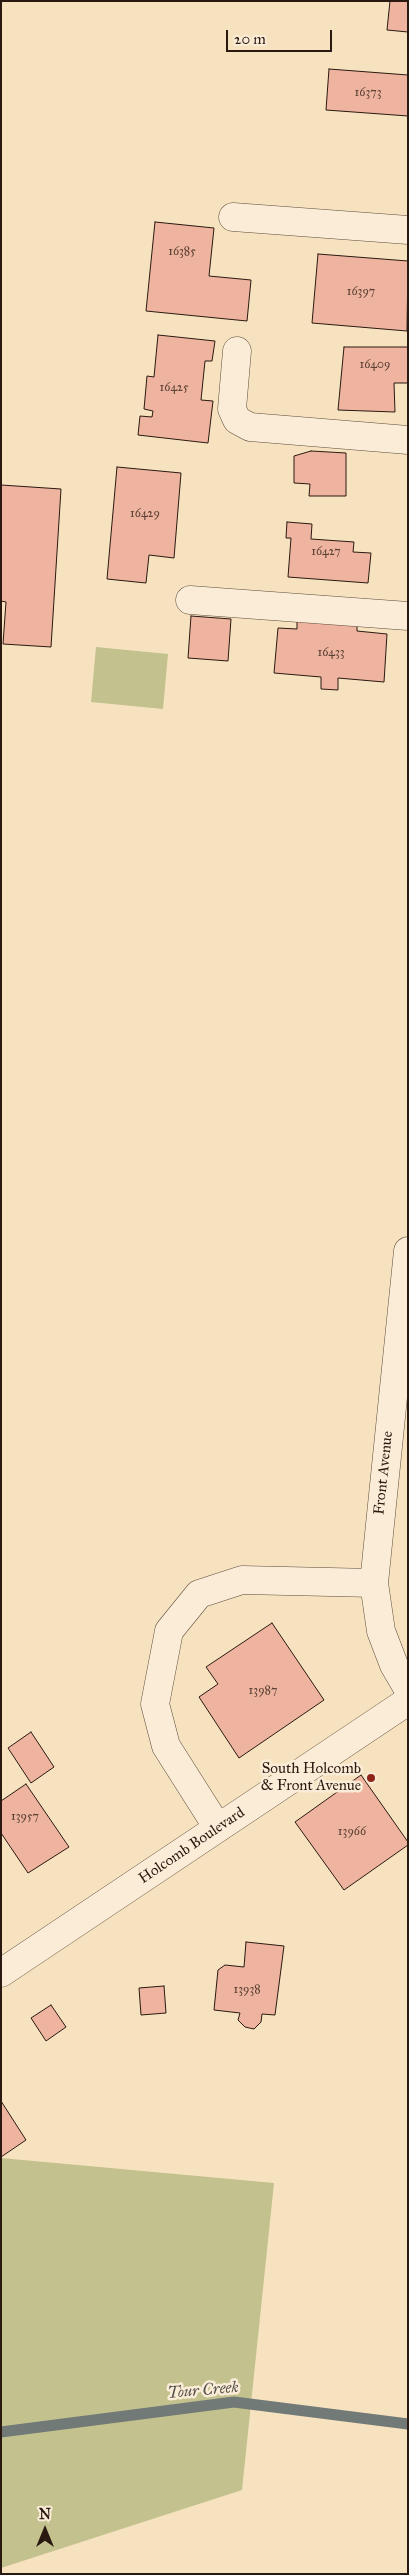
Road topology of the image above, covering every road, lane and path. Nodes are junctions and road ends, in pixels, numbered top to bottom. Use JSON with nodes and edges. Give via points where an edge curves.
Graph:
{"nodes":[{"id":1,"x":233,"y":217,"type":"dead end"},
{"id":2,"x":408,"y":230,"type":"edge"},
{"id":3,"x":237,"y":351,"type":"dead end"},
{"id":4,"x":408,"y":440,"type":"edge"},
{"id":5,"x":190,"y":600,"type":"dead end"},
{"id":6,"x":408,"y":616,"type":"edge"},
{"id":7,"x":408,"y":1251,"type":"edge"},
{"id":8,"x":374,"y":1583,"type":"junction"},
{"id":9,"x":408,"y":1689,"type":"edge"},
{"id":10,"x":408,"y":1701,"type":"edge"},
{"id":11,"x":218,"y":1828,"type":"junction"},
{"id":12,"x":1,"y":1974,"type":"edge"}],
"edges":[{"from":1,"to":2,"type":"street"},
{"from":3,"to":4,"type":"street","via":[[232,409],[237,420],[250,426]]},
{"from":5,"to":6,"type":"street"},
{"from":7,"to":8,"type":"street","name":"Front Avenue"},
{"from":8,"to":9,"type":"street","name":"Front Avenue","via":[[381,1631],[394,1666]]},
{"from":8,"to":11,"type":"street","via":[[242,1580],[199,1594],[168,1630],[155,1704],[166,1746]]},
{"from":10,"to":11,"type":"street","name":"Holcomb Boulevard"},
{"from":11,"to":12,"type":"street","name":"Holcomb Boulevard"}]}
